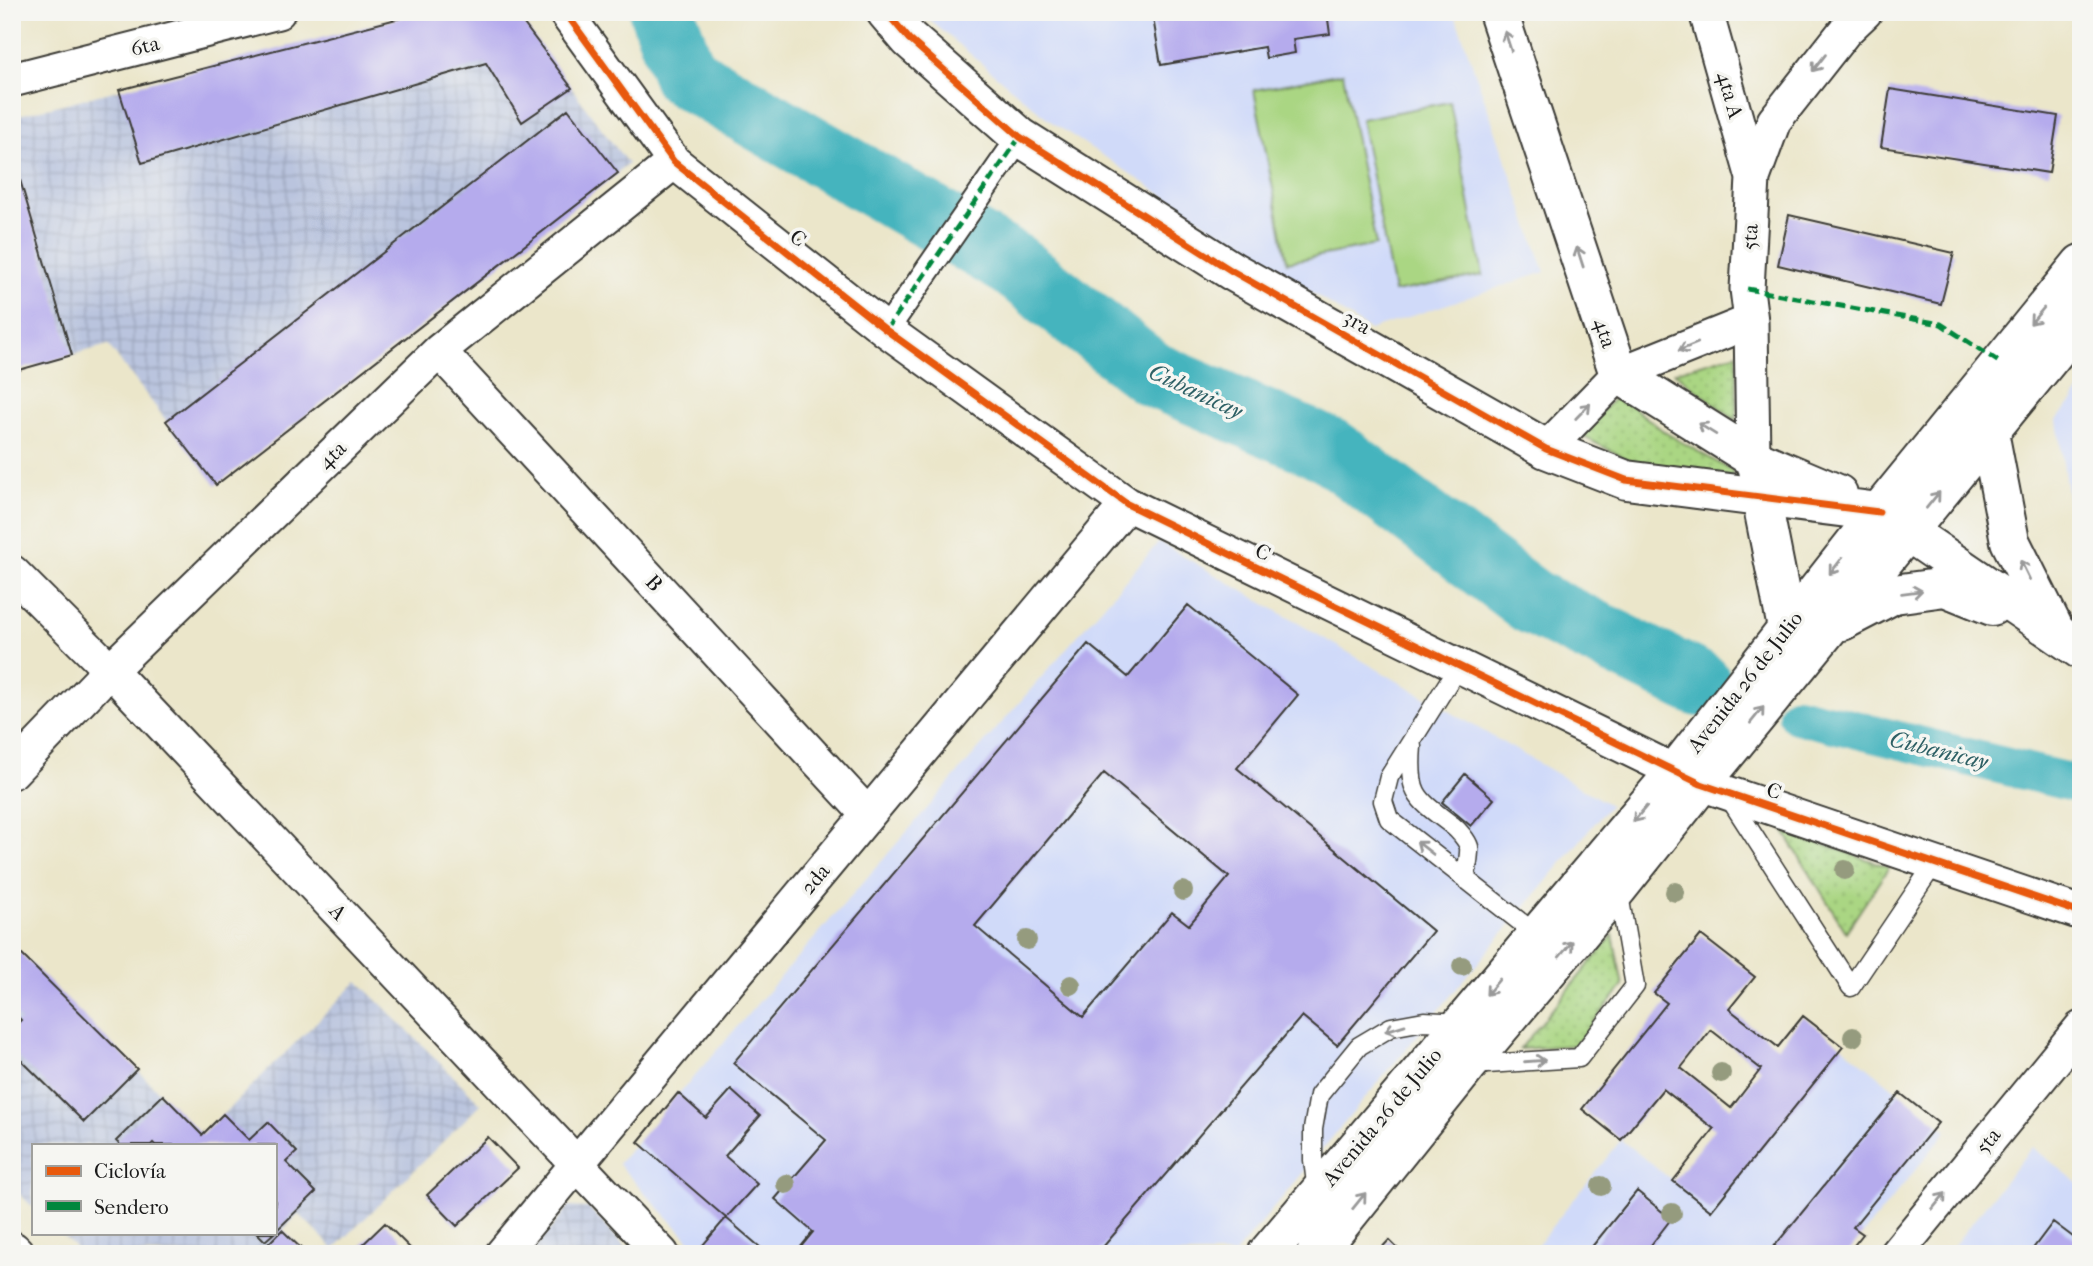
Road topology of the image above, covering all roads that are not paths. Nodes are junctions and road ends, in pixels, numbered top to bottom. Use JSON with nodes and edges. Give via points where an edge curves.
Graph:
{"nodes":[{"id":1,"x":278,"y":12,"type":"edge"},
{"id":2,"x":565,"y":12,"type":"edge"},
{"id":3,"x":886,"y":12,"type":"edge"},
{"id":4,"x":1498,"y":12,"type":"edge"},
{"id":5,"x":1706,"y":12,"type":"edge"},
{"id":6,"x":1864,"y":12,"type":"edge"},
{"id":7,"x":207,"y":21,"type":"edge"},
{"id":8,"x":12,"y":80,"type":"edge"},
{"id":9,"x":1020,"y":137,"type":"junction"},
{"id":10,"x":674,"y":162,"type":"junction"},
{"id":11,"x":1753,"y":178,"type":"junction"},
{"id":12,"x":2081,"y":264,"type":"edge"},
{"id":13,"x":894,"y":318,"type":"junction"},
{"id":14,"x":2081,"y":320,"type":"edge"},
{"id":15,"x":1751,"y":321,"type":"junction"},
{"id":16,"x":439,"y":351,"type":"junction"},
{"id":17,"x":1619,"y":374,"type":"junction"},
{"id":18,"x":1989,"y":432,"type":"junction"},
{"id":19,"x":1546,"y":449,"type":"junction"},
{"id":20,"x":1753,"y":458,"type":"junction"},
{"id":21,"x":1761,"y":498,"type":"junction"},
{"id":22,"x":1127,"y":504,"type":"junction"},
{"id":23,"x":1893,"y":522,"type":"junction"},
{"id":24,"x":12,"y":572,"type":"edge"},
{"id":25,"x":1787,"y":628,"type":"junction"},
{"id":26,"x":1828,"y":628,"type":"junction"},
{"id":27,"x":2068,"y":640,"type":"edge"},
{"id":28,"x":1458,"y":667,"type":"junction"},
{"id":29,"x":1775,"y":669,"type":"junction"},
{"id":30,"x":110,"y":670,"type":"junction"},
{"id":31,"x":1412,"y":741,"type":"junction"},
{"id":32,"x":12,"y":772,"type":"edge"},
{"id":33,"x":1701,"y":783,"type":"junction"},
{"id":34,"x":868,"y":815,"type":"junction"},
{"id":35,"x":1934,"y":864,"type":"junction"},
{"id":36,"x":1466,"y":880,"type":"junction"},
{"id":37,"x":1618,"y":888,"type":"junction"},
{"id":38,"x":2081,"y":913,"type":"edge"},
{"id":39,"x":1537,"y":935,"type":"junction"},
{"id":40,"x":1462,"y":1023,"type":"junction"},
{"id":41,"x":2081,"y":1028,"type":"edge"},
{"id":42,"x":1467,"y":1066,"type":"junction"},
{"id":43,"x":577,"y":1164,"type":"junction"},
{"id":44,"x":1318,"y":1194,"type":"junction"},
{"id":45,"x":502,"y":1254,"type":"edge"},
{"id":46,"x":662,"y":1254,"type":"edge"},
{"id":47,"x":1267,"y":1254,"type":"edge"},
{"id":48,"x":1316,"y":1254,"type":"edge"},
{"id":49,"x":1896,"y":1254,"type":"edge"}],
"edges":[{"from":1,"to":7,"type":"street","name":"6ta"},
{"from":2,"to":10,"type":"street","name":"C"},
{"from":3,"to":9,"type":"main road","name":"3ra","via":[[909,39]]},
{"from":17,"to":4,"type":"main road","name":"4ta","one_way":true},
{"from":5,"to":11,"type":"street","name":"4ta A"},
{"from":6,"to":11,"type":"street","name":"5ta","one_way":true,"via":[[1774,121]]},
{"from":7,"to":8,"type":"street","name":"6ta"},
{"from":9,"to":13,"type":"street"},
{"from":9,"to":19,"type":"main road","name":"3ra","via":[[1232,271]]},
{"from":10,"to":13,"type":"street","name":"C"},
{"from":10,"to":16,"type":"street","name":"4ta"},
{"from":11,"to":15,"type":"street","name":"5ta","via":[[1747,289]]},
{"from":12,"to":23,"type":"main road","name":"Avenida 26 de Julio","one_way":true},
{"from":13,"to":22,"type":"street","name":"C"},
{"from":14,"to":18,"type":"main road","name":"Avenida 26 de Julio"},
{"from":15,"to":17,"type":"street","one_way":true},
{"from":15,"to":20,"type":"street","name":"5ta"},
{"from":16,"to":30,"type":"street","name":"4ta"},
{"from":16,"to":34,"type":"street","name":"B"},
{"from":19,"to":17,"type":"street","one_way":true},
{"from":20,"to":17,"type":"main road","name":"4ta","one_way":true},
{"from":23,"to":18,"type":"main road","name":"Avenida 26 de Julio","one_way":true},
{"from":27,"to":18,"type":"main road","one_way":true,"via":[[2010,541]]},
{"from":19,"to":21,"type":"main road","name":"3ra","via":[[1626,480]]},
{"from":20,"to":21,"type":"street","name":"5ta"},
{"from":20,"to":23,"type":"main road","name":"4ta"},
{"from":21,"to":23,"type":"main road","name":"3ra"},
{"from":21,"to":25,"type":"main road"},
{"from":22,"to":28,"type":"street","name":"C"},
{"from":22,"to":34,"type":"street","name":"2da"},
{"from":23,"to":25,"type":"main road","name":"Avenida 26 de Julio","one_way":true},
{"from":23,"to":26,"type":"main road","name":"Avenida 26 de Julio"},
{"from":23,"to":27,"type":"main road","name":"4ta"},
{"from":24,"to":30,"type":"street","name":"A"},
{"from":25,"to":29,"type":"main road","name":"Avenida 26 de Julio"},
{"from":26,"to":27,"type":"main road","one_way":true,"via":[[1894,594],[1945,587]]},
{"from":26,"to":29,"type":"main road","name":"Avenida 26 de Julio"},
{"from":28,"to":31,"type":"lane"},
{"from":28,"to":33,"type":"street","name":"C"},
{"from":29,"to":33,"type":"main road","name":"Avenida 26 de Julio","via":[[1712,748]]},
{"from":30,"to":32,"type":"street","name":"4ta"},
{"from":30,"to":43,"type":"street","name":"A"},
{"from":31,"to":36,"type":"lane","via":[[1411,781],[1416,794],[1458,830],[1469,848]]},
{"from":36,"to":31,"type":"lane","one_way":true,"via":[[1389,819],[1383,801],[1390,777]]},
{"from":33,"to":35,"type":"street","name":"C"},
{"from":33,"to":35,"type":"lane","via":[[1851,986]]},
{"from":33,"to":37,"type":"main road","name":"Avenida 26 de Julio"},
{"from":33,"to":39,"type":"main road","name":"Avenida 26 de Julio","one_way":true},
{"from":34,"to":43,"type":"street","name":"2da"},
{"from":35,"to":38,"type":"street","name":"C"},
{"from":36,"to":39,"type":"lane"},
{"from":42,"to":37,"type":"main road","name":"Avenida 26 de Julio","one_way":true},
{"from":42,"to":37,"type":"lane","one_way":true,"via":[[1579,1058],[1635,986]]},
{"from":39,"to":40,"type":"main road","name":"Avenida 26 de Julio","one_way":true},
{"from":40,"to":44,"type":"main road","name":"Avenida 26 de Julio"},
{"from":40,"to":44,"type":"lane","one_way":true,"via":[[1424,1021],[1391,1027],[1359,1046],[1319,1095],[1312,1160]]},
{"from":49,"to":41,"type":"street","name":"5ta","one_way":true},
{"from":48,"to":42,"type":"main road","name":"Avenida 26 de Julio","one_way":true},
{"from":43,"to":45,"type":"street","name":"2da"},
{"from":43,"to":46,"type":"street","name":"A"},
{"from":44,"to":47,"type":"main road","name":"Avenida 26 de Julio"}]}
